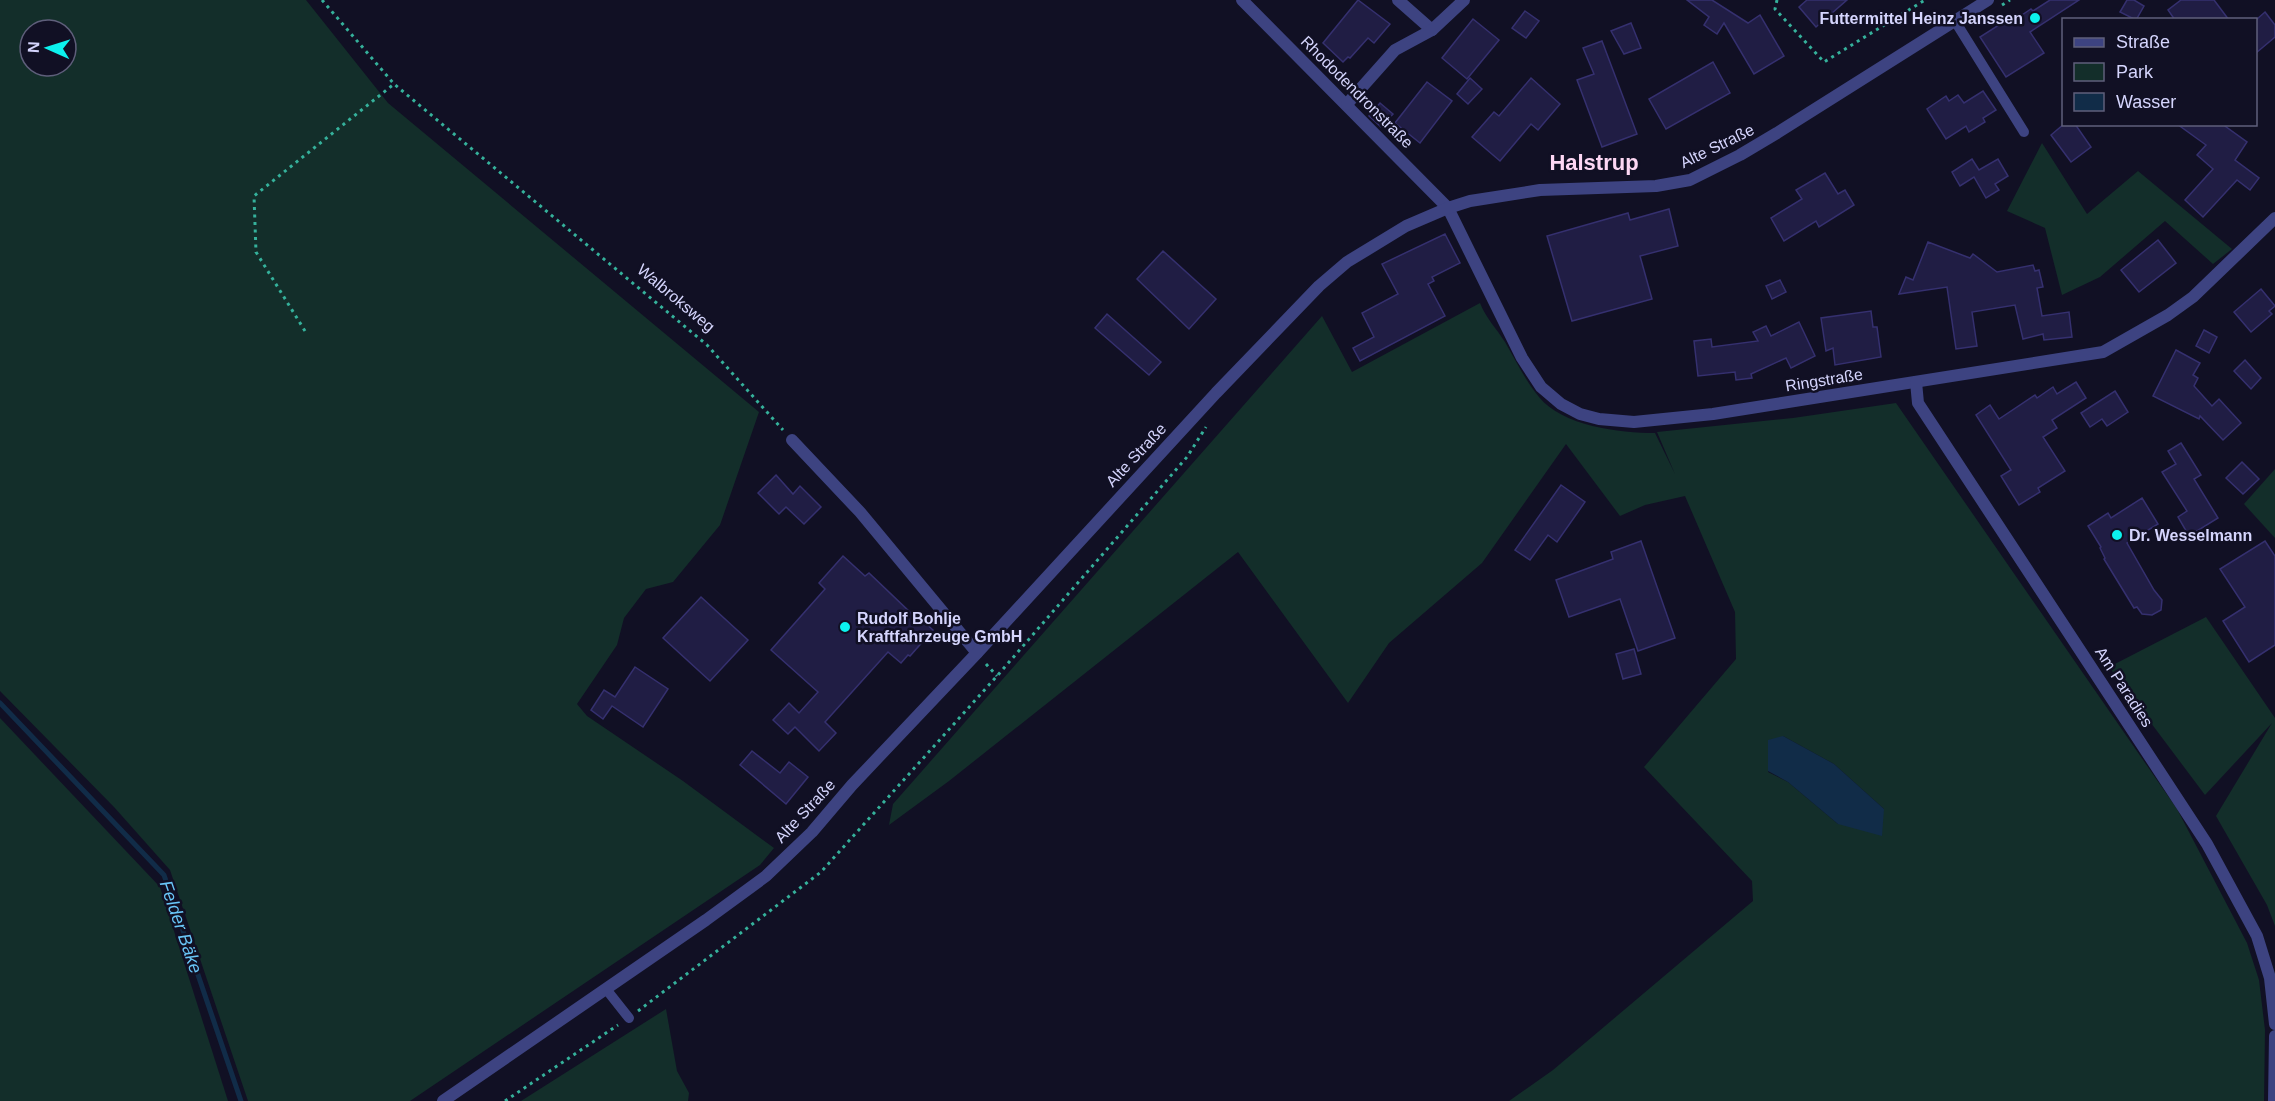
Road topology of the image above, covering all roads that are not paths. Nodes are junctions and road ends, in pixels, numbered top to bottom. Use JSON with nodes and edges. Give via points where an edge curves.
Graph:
{"nodes":[{"id":1,"x":1242,"y":0,"type":"edge"},
{"id":2,"x":1398,"y":0,"type":"edge"},
{"id":3,"x":1464,"y":0,"type":"edge"},
{"id":4,"x":1989,"y":0,"type":"edge"},
{"id":5,"x":1955,"y":21,"type":"junction"},
{"id":6,"x":1432,"y":30,"type":"junction"},
{"id":7,"x":1347,"y":104,"type":"junction"},
{"id":8,"x":2024,"y":132,"type":"dead end"},
{"id":9,"x":1448,"y":208,"type":"junction"},
{"id":10,"x":2275,"y":218,"type":"edge"},
{"id":11,"x":1916,"y":382,"type":"junction"},
{"id":12,"x":792,"y":440,"type":"road end"},
{"id":13,"x":977,"y":653,"type":"junction"},
{"id":14,"x":606,"y":989,"type":"junction"},
{"id":15,"x":629,"y":1018,"type":"road end"},
{"id":16,"x":2275,"y":1023,"type":"edge"},
{"id":17,"x":2275,"y":1036,"type":"edge"},
{"id":18,"x":443,"y":1101,"type":"edge"},
{"id":19,"x":2274,"y":1101,"type":"edge"}],
"edges":[{"from":1,"to":7,"type":"street","name":"Rhododendronstraße"},
{"from":2,"to":6,"type":"street"},
{"from":3,"to":6,"type":"street"},
{"from":4,"to":5,"type":"street","name":"Alte Straße"},
{"from":5,"to":8,"type":"lane"},
{"from":5,"to":9,"type":"street","name":"Alte Straße","via":[[1777,133],[1690,180],[1656,186],[1518,192]]},
{"from":6,"to":7,"type":"street","via":[[1395,50]]},
{"from":7,"to":9,"type":"street","name":"Rhododendronstraße"},
{"from":9,"to":11,"type":"street","name":"Ringstraße","via":[[1522,358],[1541,387],[1580,414],[1634,422]]},
{"from":9,"to":13,"type":"street","name":"Alte Straße","via":[[1380,240],[1319,286]]},
{"from":10,"to":11,"type":"street","name":"Ringstraße","via":[[2193,297],[2103,352]]},
{"from":11,"to":16,"type":"street","name":"Am Paradies","via":[[1918,404],[2206,844],[2257,936],[2270,978]]},
{"from":12,"to":13,"type":"street","via":[[860,512]]},
{"from":13,"to":14,"type":"street","name":"Alte Straße","via":[[812,832],[766,876]]},
{"from":14,"to":15,"type":"lane"},
{"from":14,"to":18,"type":"street","name":"Alte Straße"},
{"from":17,"to":19,"type":"street"}]}
